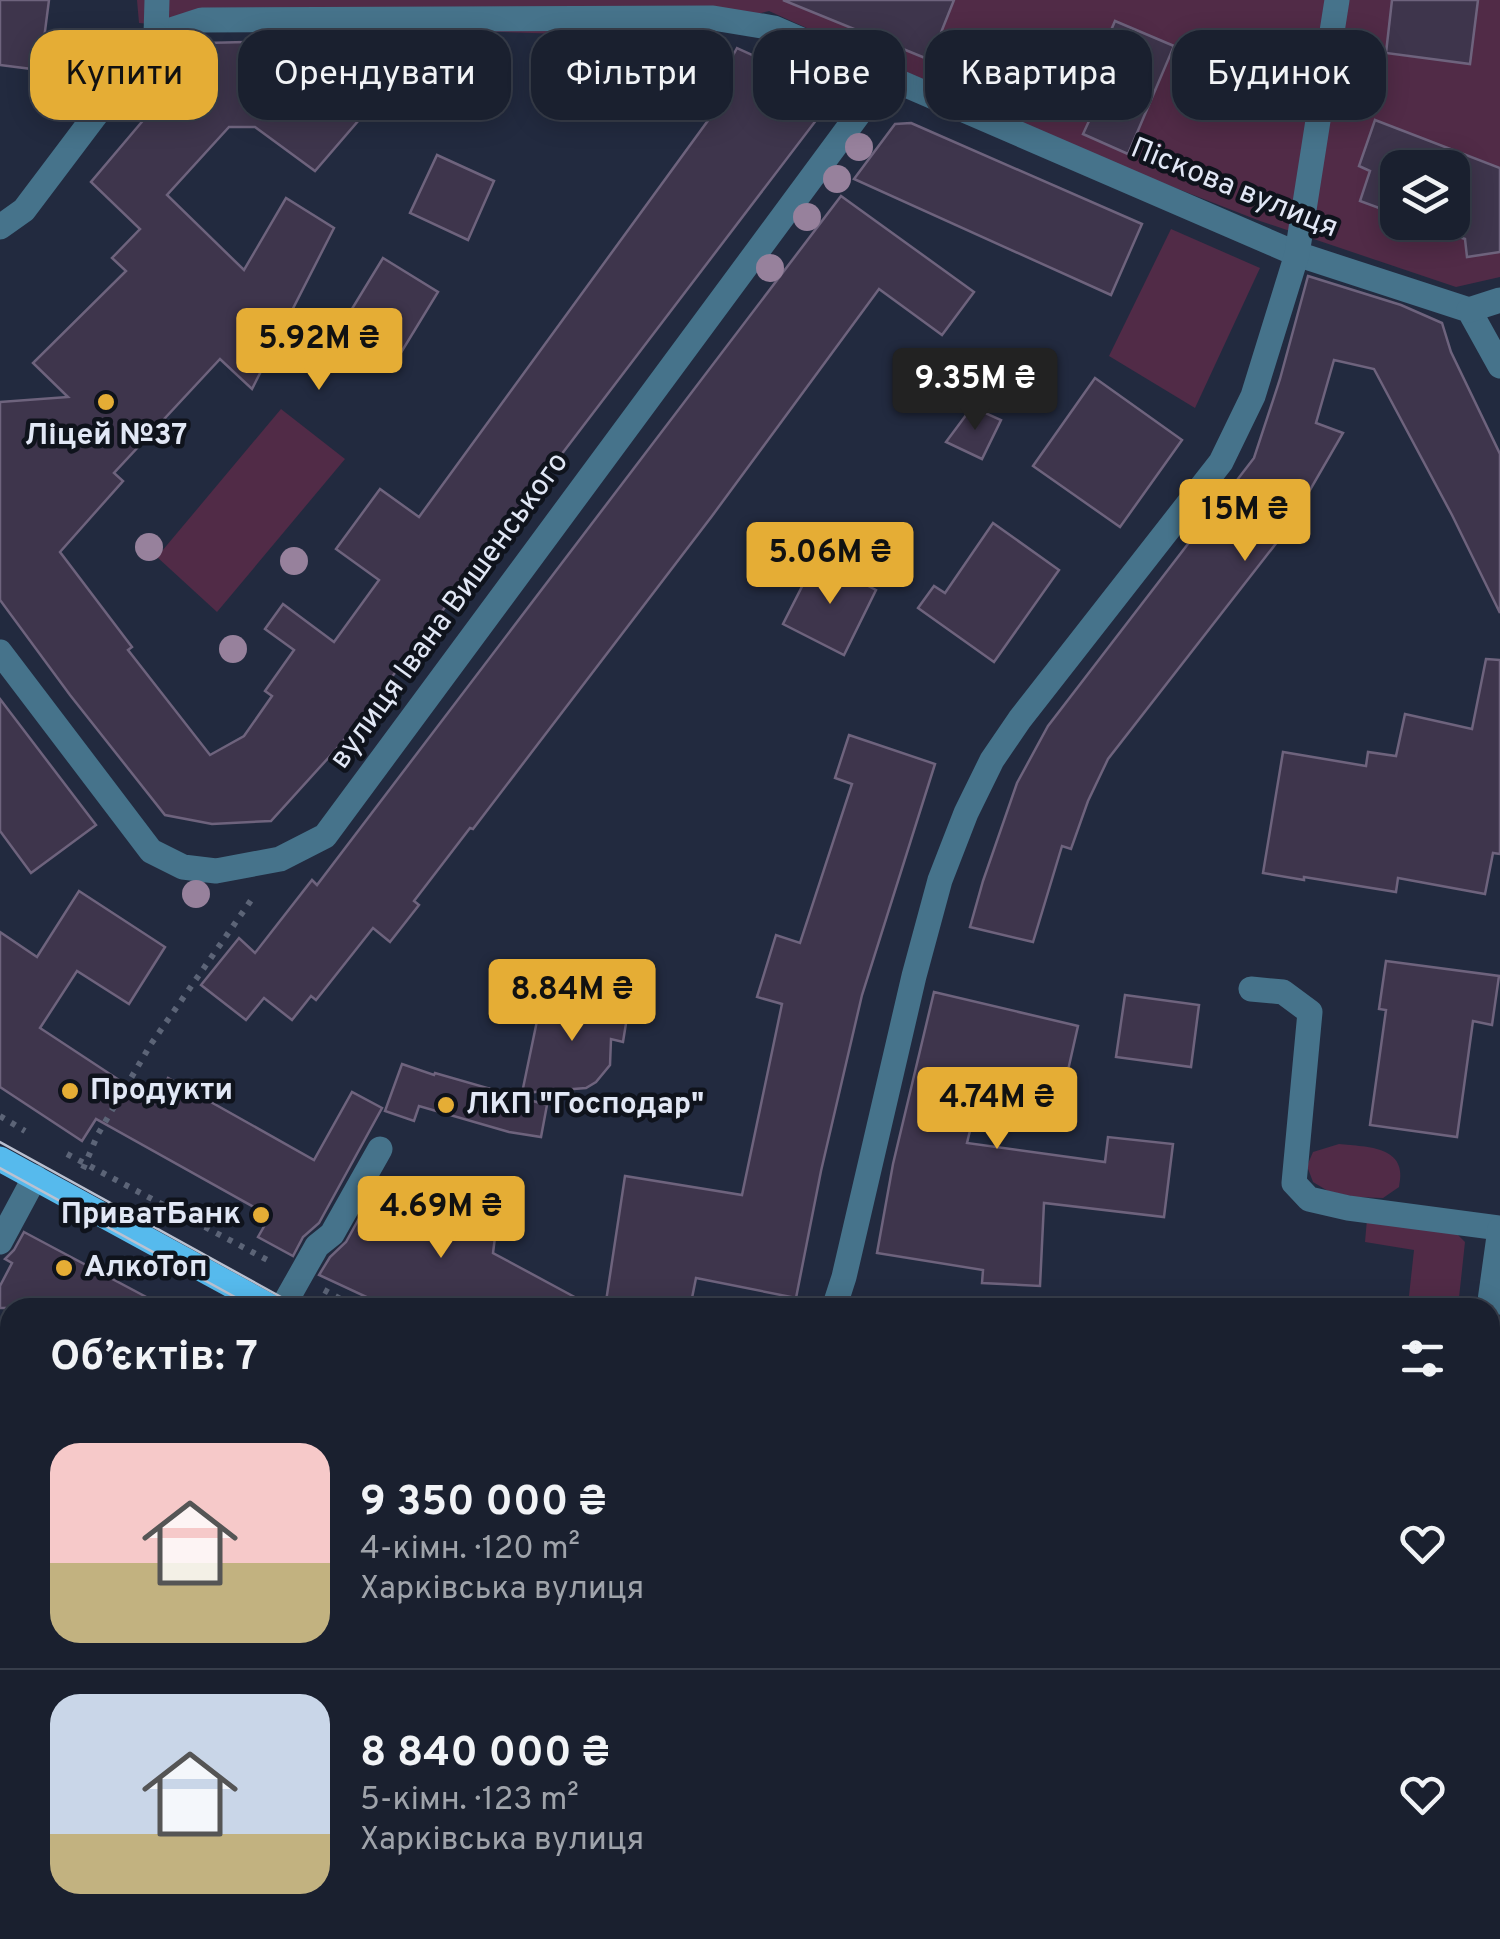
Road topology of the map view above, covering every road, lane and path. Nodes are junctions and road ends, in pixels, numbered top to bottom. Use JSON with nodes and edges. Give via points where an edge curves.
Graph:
{"nodes":[{"id":1,"x":157,"y":0,"type":"edge"},
{"id":2,"x":1337,"y":0,"type":"edge"},
{"id":3,"x":156,"y":30,"type":"edge"},
{"id":4,"x":173,"y":30,"type":"edge"},
{"id":5,"x":779,"y":30,"type":"edge"},
{"id":6,"x":905,"y":85,"type":"edge"},
{"id":7,"x":92,"y":120,"type":"edge"},
{"id":8,"x":854,"y":120,"type":"edge"},
{"id":9,"x":0,"y":227,"type":"edge"},
{"id":10,"x":1297,"y":254,"type":"junction"},
{"id":11,"x":1500,"y":300,"type":"edge"},
{"id":12,"x":1469,"y":310,"type":"junction"},
{"id":13,"x":1500,"y":366,"type":"edge"},
{"id":14,"x":0,"y":652,"type":"edge"},
{"id":15,"x":280,"y":858,"type":"junction"},
{"id":16,"x":1251,"y":989,"type":"dead end"},
{"id":17,"x":0,"y":1116,"type":"edge"},
{"id":18,"x":25,"y":1131,"type":"dead end"},
{"id":19,"x":380,"y":1150,"type":"dead end"},
{"id":20,"x":67,"y":1154,"type":"dead end"},
{"id":21,"x":0,"y":1158,"type":"edge"},
{"id":22,"x":86,"y":1164,"type":"junction"},
{"id":23,"x":35,"y":1177,"type":"junction"},
{"id":24,"x":1500,"y":1228,"type":"edge"},
{"id":25,"x":0,"y":1242,"type":"edge"},
{"id":26,"x":300,"y":1278,"type":"junction"},
{"id":27,"x":255,"y":1298,"type":"edge"},
{"id":28,"x":288,"y":1298,"type":"edge"},
{"id":29,"x":338,"y":1298,"type":"edge"},
{"id":30,"x":836,"y":1298,"type":"edge"},
{"id":31,"x":1490,"y":1298,"type":"edge"}],
"edges":[{"from":1,"to":3,"type":"street"},
{"from":2,"to":10,"type":"street"},
{"from":4,"to":5,"type":"street","name":"Піскова вулиця","via":[[202,20],[713,18]]},
{"from":6,"to":10,"type":"street","name":"Піскова вулиця"},
{"from":7,"to":9,"type":"street","via":[[24,210]]},
{"from":8,"to":15,"type":"street","name":"вулиця Івана Вишенського","via":[[325,836]]},
{"from":10,"to":12,"type":"street","name":"Піскова вулиця"},
{"from":10,"to":30,"type":"street","via":[[1253,396],[1221,462],[1020,719],[966,813],[914,976]]},
{"from":11,"to":12,"type":"street"},
{"from":12,"to":13,"type":"street"},
{"from":14,"to":15,"type":"street","name":"вулиця Івана Вишенського","via":[[151,851],[183,867],[216,870]]},
{"from":15,"to":22,"type":"path","via":[[151,1044]]},
{"from":16,"to":24,"type":"street","via":[[1283,992],[1310,1012],[1294,1183],[1309,1198]]},
{"from":17,"to":18,"type":"path"},
{"from":19,"to":26,"type":"street"},
{"from":20,"to":22,"type":"path"},
{"from":21,"to":23,"type":"main road"},
{"from":22,"to":26,"type":"path"},
{"from":23,"to":25,"type":"street"},
{"from":23,"to":27,"type":"main road"},
{"from":24,"to":31,"type":"street"},
{"from":26,"to":28,"type":"street"},
{"from":26,"to":29,"type":"path"}]}
